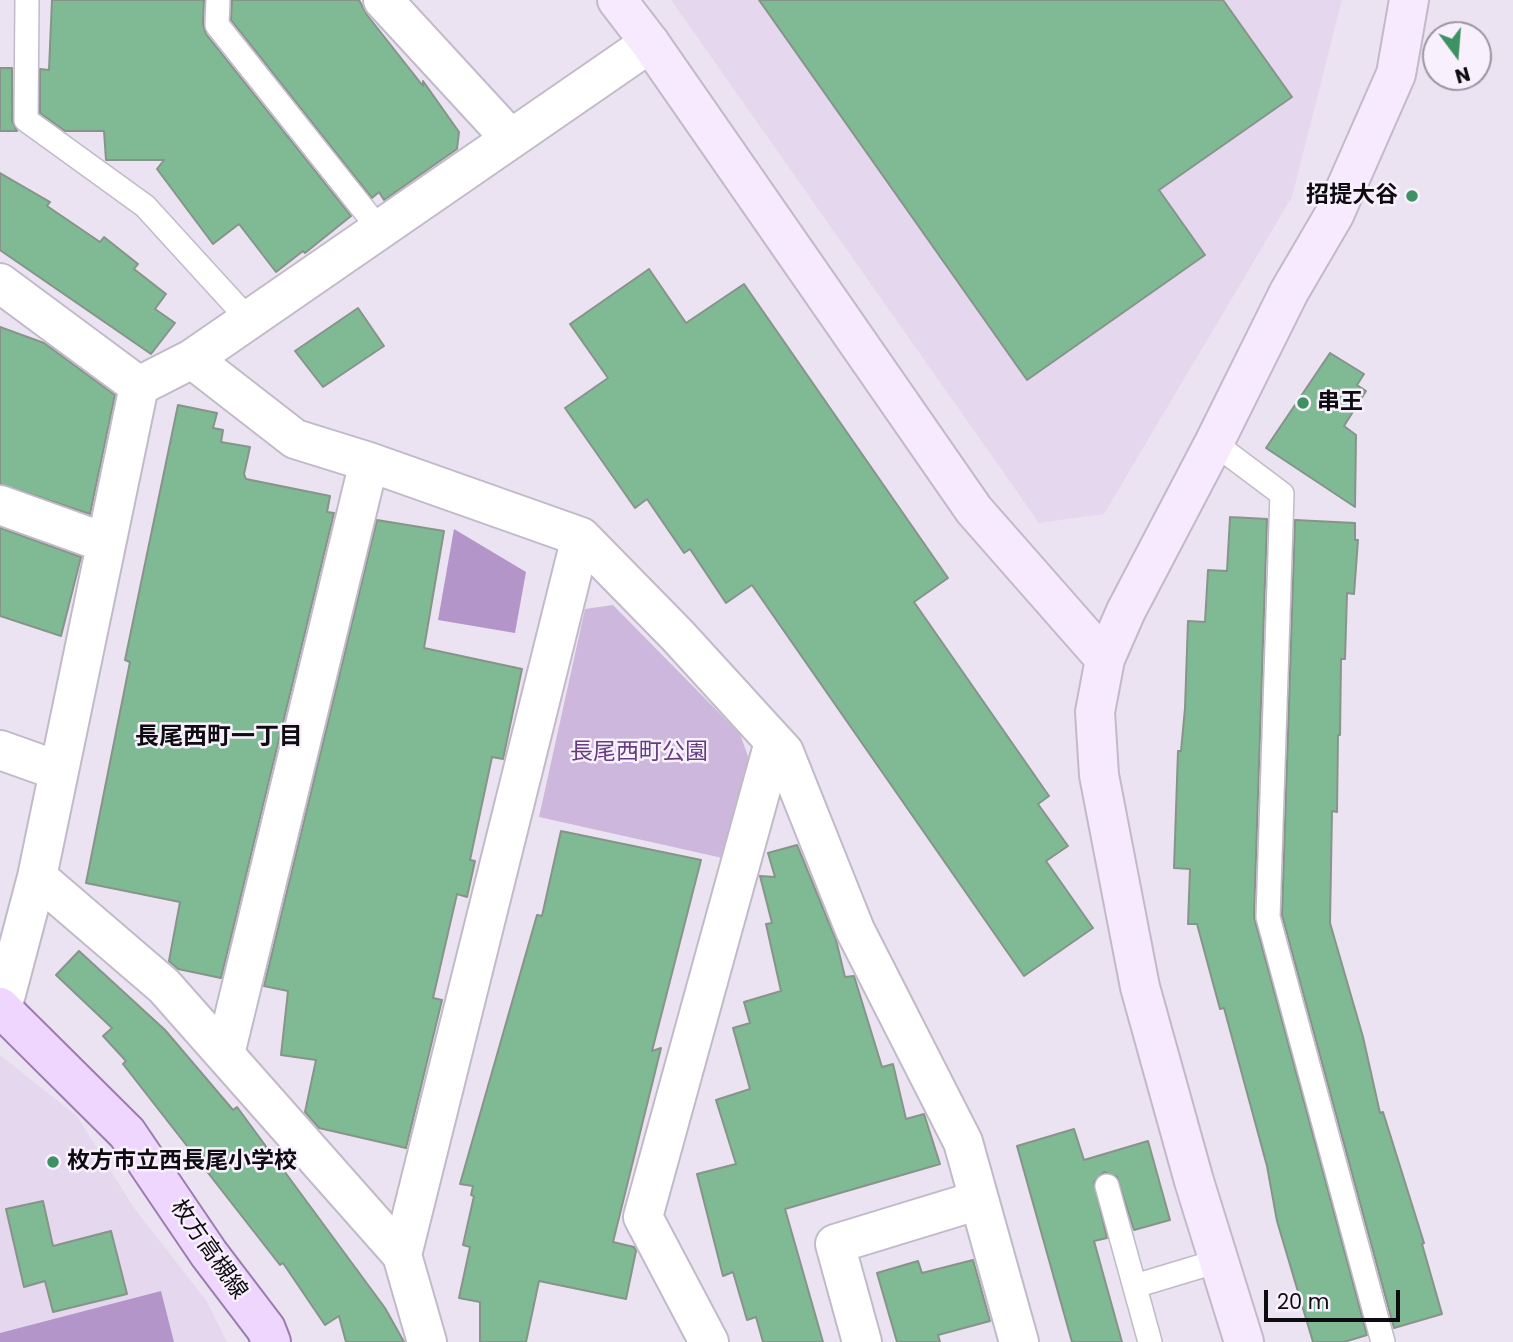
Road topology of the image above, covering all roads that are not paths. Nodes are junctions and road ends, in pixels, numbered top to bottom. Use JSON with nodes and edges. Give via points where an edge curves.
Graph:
{"nodes":[{"id":1,"x":27,"y":0,"type":"edge"},
{"id":2,"x":218,"y":0,"type":"edge"},
{"id":3,"x":383,"y":0,"type":"edge"},
{"id":4,"x":617,"y":0,"type":"edge"},
{"id":5,"x":1409,"y":0,"type":"edge"},
{"id":6,"x":650,"y":43,"type":"junction"},
{"id":7,"x":511,"y":139,"type":"junction"},
{"id":8,"x":380,"y":230,"type":"junction"},
{"id":9,"x":0,"y":283,"type":"edge"},
{"id":10,"x":249,"y":320,"type":"junction"},
{"id":11,"x":192,"y":359,"type":"junction"},
{"id":12,"x":139,"y":386,"type":"junction"},
{"id":13,"x":1214,"y":443,"type":"junction"},
{"id":14,"x":369,"y":462,"type":"junction"},
{"id":15,"x":0,"y":505,"type":"edge"},
{"id":16,"x":581,"y":537,"type":"junction"},
{"id":17,"x":106,"y":543,"type":"junction"},
{"id":18,"x":1105,"y":659,"type":"junction"},
{"id":19,"x":774,"y":742,"type":"junction"},
{"id":20,"x":0,"y":750,"type":"edge"},
{"id":21,"x":59,"y":771,"type":"junction"},
{"id":22,"x":37,"y":877,"type":"junction"},
{"id":23,"x":1,"y":1008,"type":"edge"},
{"id":24,"x":225,"y":1054,"type":"junction"},
{"id":25,"x":1107,"y":1186,"type":"dead end"},
{"id":26,"x":979,"y":1200,"type":"junction"},
{"id":27,"x":402,"y":1255,"type":"junction"},
{"id":28,"x":1218,"y":1261,"type":"junction"},
{"id":29,"x":1135,"y":1286,"type":"junction"},
{"id":30,"x":271,"y":1342,"type":"edge"},
{"id":31,"x":427,"y":1342,"type":"edge"},
{"id":32,"x":709,"y":1342,"type":"edge"},
{"id":33,"x":862,"y":1342,"type":"edge"},
{"id":34,"x":1019,"y":1342,"type":"edge"},
{"id":35,"x":1150,"y":1342,"type":"edge"},
{"id":36,"x":1244,"y":1342,"type":"edge"},
{"id":37,"x":1384,"y":1342,"type":"edge"}],
"edges":[{"from":1,"to":10,"type":"lane","via":[[26,120],[145,206]]},
{"from":2,"to":8,"type":"lane","via":[[217,25]]},
{"from":3,"to":7,"type":"street"},
{"from":4,"to":6,"type":"street"},
{"from":5,"to":13,"type":"street","via":[[1396,74],[1334,215],[1289,292]]},
{"from":6,"to":7,"type":"street"},
{"from":6,"to":18,"type":"street","via":[[974,510]]},
{"from":7,"to":8,"type":"street"},
{"from":8,"to":10,"type":"street"},
{"from":9,"to":12,"type":"street"},
{"from":10,"to":11,"type":"street"},
{"from":11,"to":12,"type":"street"},
{"from":11,"to":14,"type":"street","via":[[295,439]]},
{"from":12,"to":17,"type":"street"},
{"from":13,"to":18,"type":"street"},
{"from":13,"to":37,"type":"lane","via":[[1282,494],[1268,917]]},
{"from":14,"to":16,"type":"street"},
{"from":14,"to":24,"type":"street"},
{"from":15,"to":17,"type":"street"},
{"from":16,"to":19,"type":"street"},
{"from":16,"to":27,"type":"street"},
{"from":17,"to":21,"type":"street"},
{"from":18,"to":28,"type":"street","via":[[1095,712],[1099,775],[1140,987]]},
{"from":19,"to":26,"type":"street","via":[[784,752],[855,930],[963,1142]]},
{"from":19,"to":32,"type":"street","via":[[643,1217]]},
{"from":20,"to":21,"type":"street"},
{"from":21,"to":22,"type":"street"},
{"from":22,"to":23,"type":"street"},
{"from":22,"to":24,"type":"street","via":[[164,986]]},
{"from":23,"to":30,"type":"main road","name":"枚方高槻線","via":[[127,1133]]},
{"from":24,"to":27,"type":"street"},
{"from":25,"to":29,"type":"lane"},
{"from":26,"to":33,"type":"street","via":[[835,1244]]},
{"from":26,"to":34,"type":"street"},
{"from":27,"to":31,"type":"street"},
{"from":28,"to":29,"type":"lane"},
{"from":28,"to":36,"type":"street"},
{"from":29,"to":35,"type":"lane"}]}
